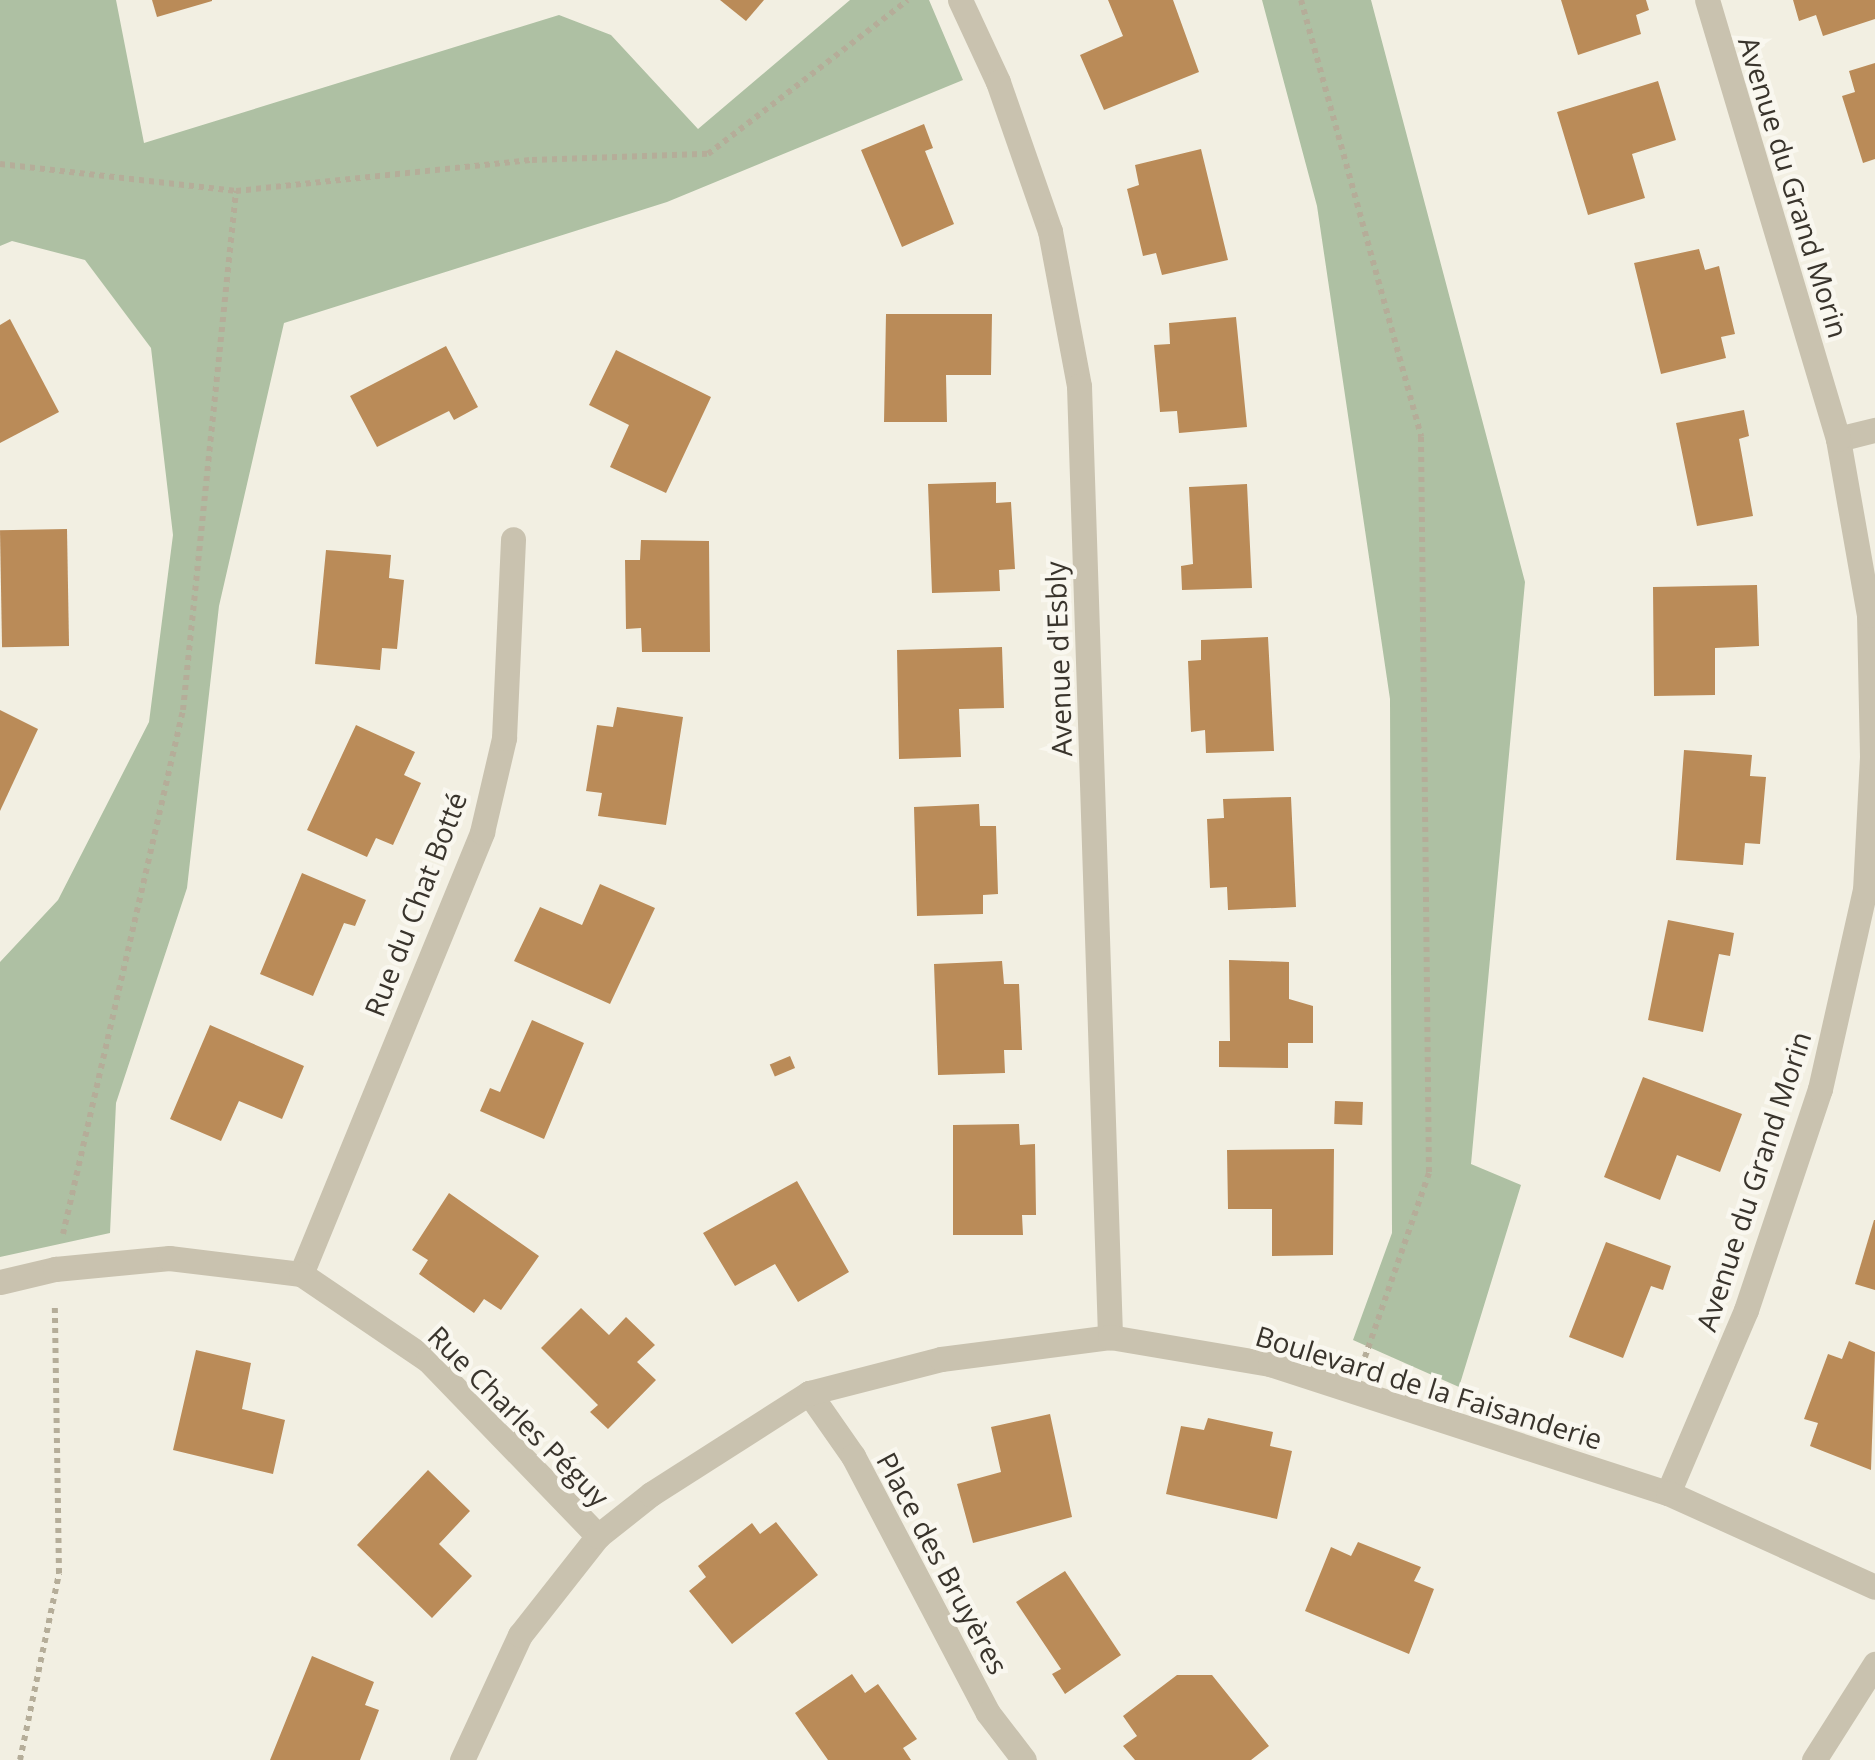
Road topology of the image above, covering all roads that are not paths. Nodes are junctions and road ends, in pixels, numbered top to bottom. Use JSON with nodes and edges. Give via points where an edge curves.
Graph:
{"nodes":[{"id":1,"x":960,"y":0,"type":"edge"},
{"id":2,"x":1707,"y":0,"type":"edge"},
{"id":3,"x":1875,"y":430,"type":"edge"},
{"id":4,"x":1838,"y":439,"type":"junction"},
{"id":5,"x":512,"y":539,"type":"dead end"},
{"id":6,"x":1870,"y":890,"type":"edge"},
{"id":7,"x":301,"y":1274,"type":"junction"},
{"id":8,"x":0,"y":1282,"type":"edge"},
{"id":9,"x":1110,"y":1337,"type":"junction"},
{"id":10,"x":809,"y":1393,"type":"junction"},
{"id":11,"x":1668,"y":1493,"type":"junction"},
{"id":12,"x":598,"y":1536,"type":"junction"},
{"id":13,"x":1875,"y":1587,"type":"edge"},
{"id":14,"x":1875,"y":1664,"type":"edge"},
{"id":15,"x":462,"y":1760,"type":"edge"},
{"id":16,"x":1024,"y":1760,"type":"edge"},
{"id":17,"x":1814,"y":1760,"type":"edge"}],
"edges":[{"from":1,"to":9,"type":"street","name":"Avenue d'Esbly","via":[[998,82],[1050,231],[1079,386]]},
{"from":2,"to":4,"type":"street","name":"Avenue du Grand Morin"},
{"from":3,"to":4,"type":"street"},
{"from":4,"to":6,"type":"street","name":"Avenue du Grand Morin","via":[[1869,615]]},
{"from":5,"to":7,"type":"street","name":"Rue du Chat Botté","via":[[504,738],[482,832]]},
{"from":6,"to":11,"type":"street","name":"Avenue du Grand Morin","via":[[1820,1089],[1746,1310]]},
{"from":7,"to":8,"type":"street","name":"Rue Charles Péguy","via":[[168,1258],[55,1269]]},
{"from":7,"to":12,"type":"street","name":"Rue Charles Péguy","via":[[428,1360]]},
{"from":9,"to":10,"type":"street","name":"Boulevard de la Faisanderie","via":[[941,1359]]},
{"from":9,"to":11,"type":"street","name":"Boulevard de la Faisanderie","via":[[1270,1364]]},
{"from":10,"to":12,"type":"street","name":"Boulevard de la Faisanderie","via":[[651,1494]]},
{"from":10,"to":16,"type":"street","name":"Place des Bruyères","via":[[853,1456],[988,1714]]},
{"from":11,"to":13,"type":"street","name":"Boulevard de la Faisanderie"},
{"from":12,"to":15,"type":"street","name":"Boulevard de la Faisanderie","via":[[520,1635]]},
{"from":14,"to":17,"type":"street"}]}
